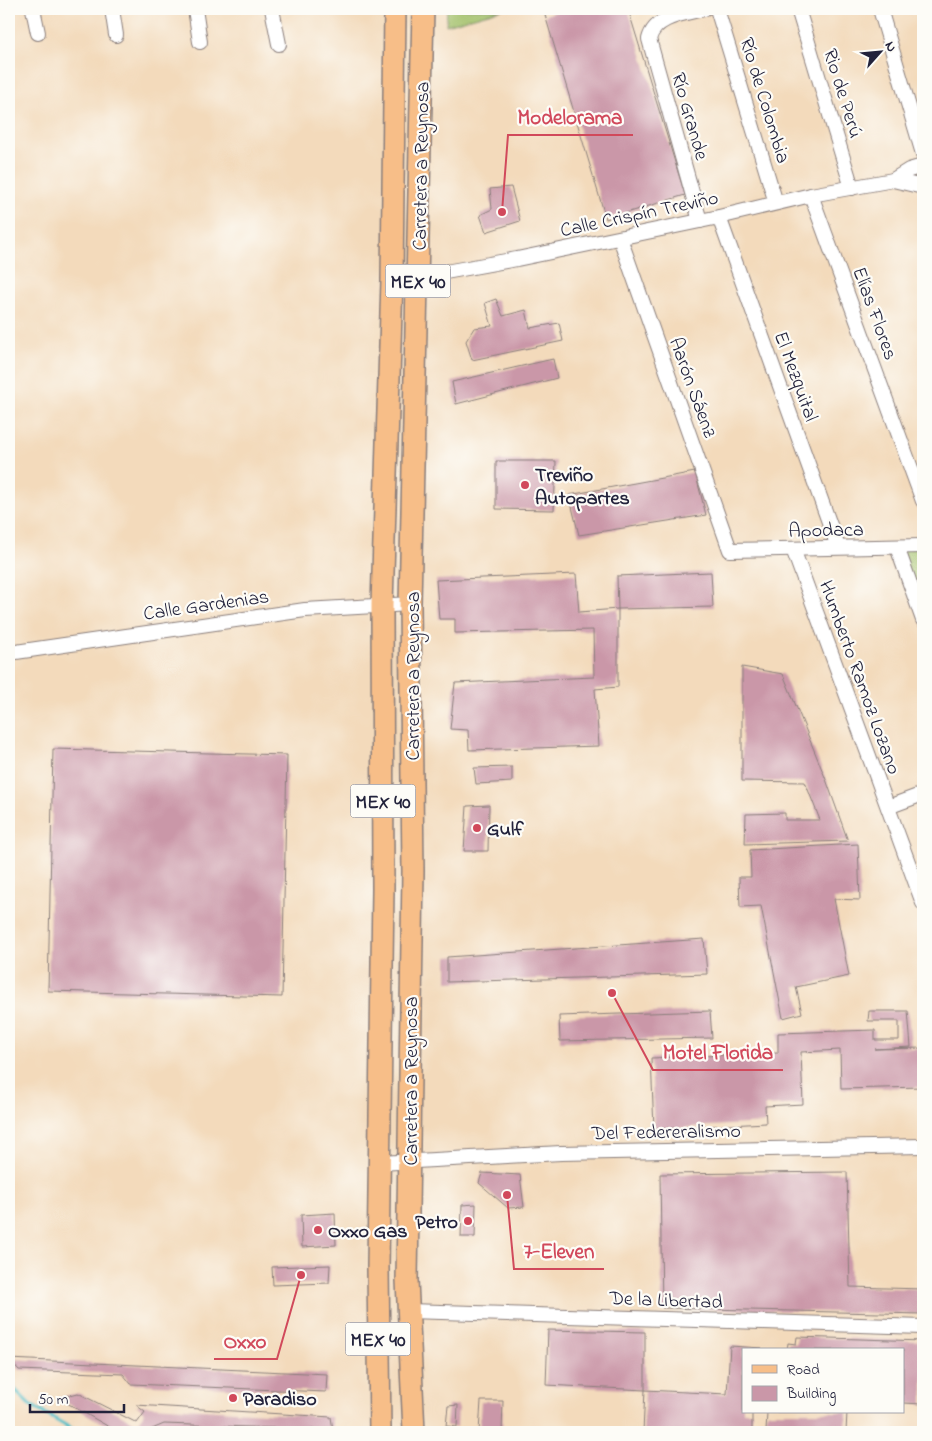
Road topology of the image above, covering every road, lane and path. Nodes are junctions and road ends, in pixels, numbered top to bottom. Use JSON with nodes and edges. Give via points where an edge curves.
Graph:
{"nodes":[{"id":1,"x":33,"y":9,"type":"edge"},
{"id":2,"x":112,"y":9,"type":"edge"},
{"id":3,"x":195,"y":9,"type":"edge"},
{"id":4,"x":272,"y":9,"type":"edge"},
{"id":5,"x":395,"y":9,"type":"edge"},
{"id":6,"x":423,"y":9,"type":"edge"},
{"id":7,"x":704,"y":9,"type":"edge"},
{"id":8,"x":718,"y":9,"type":"edge"},
{"id":9,"x":798,"y":9,"type":"edge"},
{"id":10,"x":880,"y":9,"type":"edge"},
{"id":11,"x":38,"y":33,"type":"dead end"},
{"id":12,"x":116,"y":35,"type":"dead end"},
{"id":13,"x":200,"y":42,"type":"dead end"},
{"id":14,"x":279,"y":44,"type":"dead end"},
{"id":15,"x":923,"y":154,"type":"edge"},
{"id":16,"x":923,"y":166,"type":"edge"},
{"id":17,"x":893,"y":180,"type":"junction"},
{"id":18,"x":923,"y":187,"type":"edge"},
{"id":19,"x":852,"y":188,"type":"junction"},
{"id":20,"x":811,"y":195,"type":"junction"},
{"id":21,"x":776,"y":203,"type":"junction"},
{"id":22,"x":719,"y":217,"type":"junction"},
{"id":23,"x":700,"y":221,"type":"junction"},
{"id":24,"x":620,"y":238,"type":"junction"},
{"id":25,"x":418,"y":277,"type":"junction"},
{"id":26,"x":392,"y":280,"type":"junction"},
{"id":27,"x":923,"y":500,"type":"edge"},
{"id":28,"x":923,"y":546,"type":"edge"},
{"id":29,"x":838,"y":548,"type":"junction"},
{"id":30,"x":897,"y":548,"type":"junction"},
{"id":31,"x":793,"y":549,"type":"junction"},
{"id":32,"x":730,"y":550,"type":"joint"},
{"id":33,"x":410,"y":604,"type":"junction"},
{"id":34,"x":382,"y":605,"type":"junction"},
{"id":35,"x":923,"y":620,"type":"edge"},
{"id":36,"x":9,"y":653,"type":"edge"},
{"id":37,"x":923,"y":794,"type":"edge"},
{"id":38,"x":888,"y":807,"type":"junction"},
{"id":39,"x":923,"y":904,"type":"edge"},
{"id":40,"x":923,"y":1146,"type":"edge"},
{"id":41,"x":410,"y":1161,"type":"junction"},
{"id":42,"x":380,"y":1163,"type":"junction"},
{"id":43,"x":408,"y":1311,"type":"junction"},
{"id":44,"x":923,"y":1327,"type":"edge"},
{"id":45,"x":380,"y":1432,"type":"edge"},
{"id":46,"x":414,"y":1432,"type":"edge"}],
"edges":[{"from":1,"to":11,"type":"street"},
{"from":2,"to":12,"type":"street"},
{"from":3,"to":13,"type":"street"},
{"from":4,"to":14,"type":"street"},
{"from":5,"to":26,"type":"main road","name":"Carretera a Reynosa","number":"MEX 40"},
{"from":6,"to":25,"type":"main road","name":"Carretera a Reynosa","number":"MEX 40"},
{"from":7,"to":23,"type":"street","name":"Río Grande","via":[[666,19],[656,25],[649,39]]},
{"from":8,"to":21,"type":"street","name":"Río de Colombia"},
{"from":9,"to":19,"type":"street","name":"Rio de Perú"},
{"from":10,"to":15,"type":"street"},
{"from":16,"to":17,"type":"street","name":"Calle Crispín Treviño"},
{"from":17,"to":18,"type":"street","name":"Calle Crispín Treviño"},
{"from":17,"to":19,"type":"street","name":"Calle Crispín Treviño"},
{"from":19,"to":20,"type":"street","name":"Calle Crispín Treviño"},
{"from":20,"to":21,"type":"street","name":"Calle Crispín Treviño"},
{"from":20,"to":27,"type":"street","name":"Elías Flores"},
{"from":21,"to":22,"type":"street","name":"Calle Crispín Treviño"},
{"from":22,"to":23,"type":"street","name":"Calle Crispín Treviño"},
{"from":22,"to":29,"type":"street","name":"El Mezquital"},
{"from":23,"to":24,"type":"street","name":"Calle Crispín Treviño"},
{"from":24,"to":25,"type":"street","name":"Calle Crispín Treviño"},
{"from":24,"to":32,"type":"street","name":"Aarón Sáenz"},
{"from":25,"to":26,"type":"street","name":"Calle Crispín Treviño"},
{"from":25,"to":33,"type":"main road","name":"Carretera a Reynosa","number":"MEX 40"},
{"from":26,"to":34,"type":"main road","name":"Carretera a Reynosa","number":"MEX 40"},
{"from":28,"to":30,"type":"street","name":"Apodaca"},
{"from":29,"to":30,"type":"street","name":"Apodaca"},
{"from":29,"to":31,"type":"street","name":"Apodaca"},
{"from":30,"to":35,"type":"street"},
{"from":31,"to":32,"type":"street","name":"Apodaca"},
{"from":31,"to":38,"type":"street","name":"Humberto Ramoz Lozano"},
{"from":33,"to":34,"type":"street","name":"Calle Gardenias"},
{"from":33,"to":41,"type":"main road","name":"Carretera a Reynosa","number":"MEX 40"},
{"from":34,"to":36,"type":"street","name":"Calle Gardenias","via":[[305,610]]},
{"from":34,"to":42,"type":"main road","name":"Carretera a Reynosa","number":"MEX 40"},
{"from":37,"to":38,"type":"street"},
{"from":38,"to":39,"type":"street","name":"Humberto Ramoz Lozano"},
{"from":40,"to":41,"type":"street","name":"Del Federeralismo","via":[[569,1153]]},
{"from":41,"to":42,"type":"street","name":"Del Federeralismo"},
{"from":41,"to":43,"type":"main road","name":"Carretera a Reynosa","number":"MEX 40"},
{"from":42,"to":45,"type":"main road","name":"Carretera a Reynosa","number":"MEX 40"},
{"from":43,"to":44,"type":"street","name":"De la Libertad"},
{"from":43,"to":46,"type":"main road","name":"Carretera a Reynosa","number":"MEX 40"}]}
